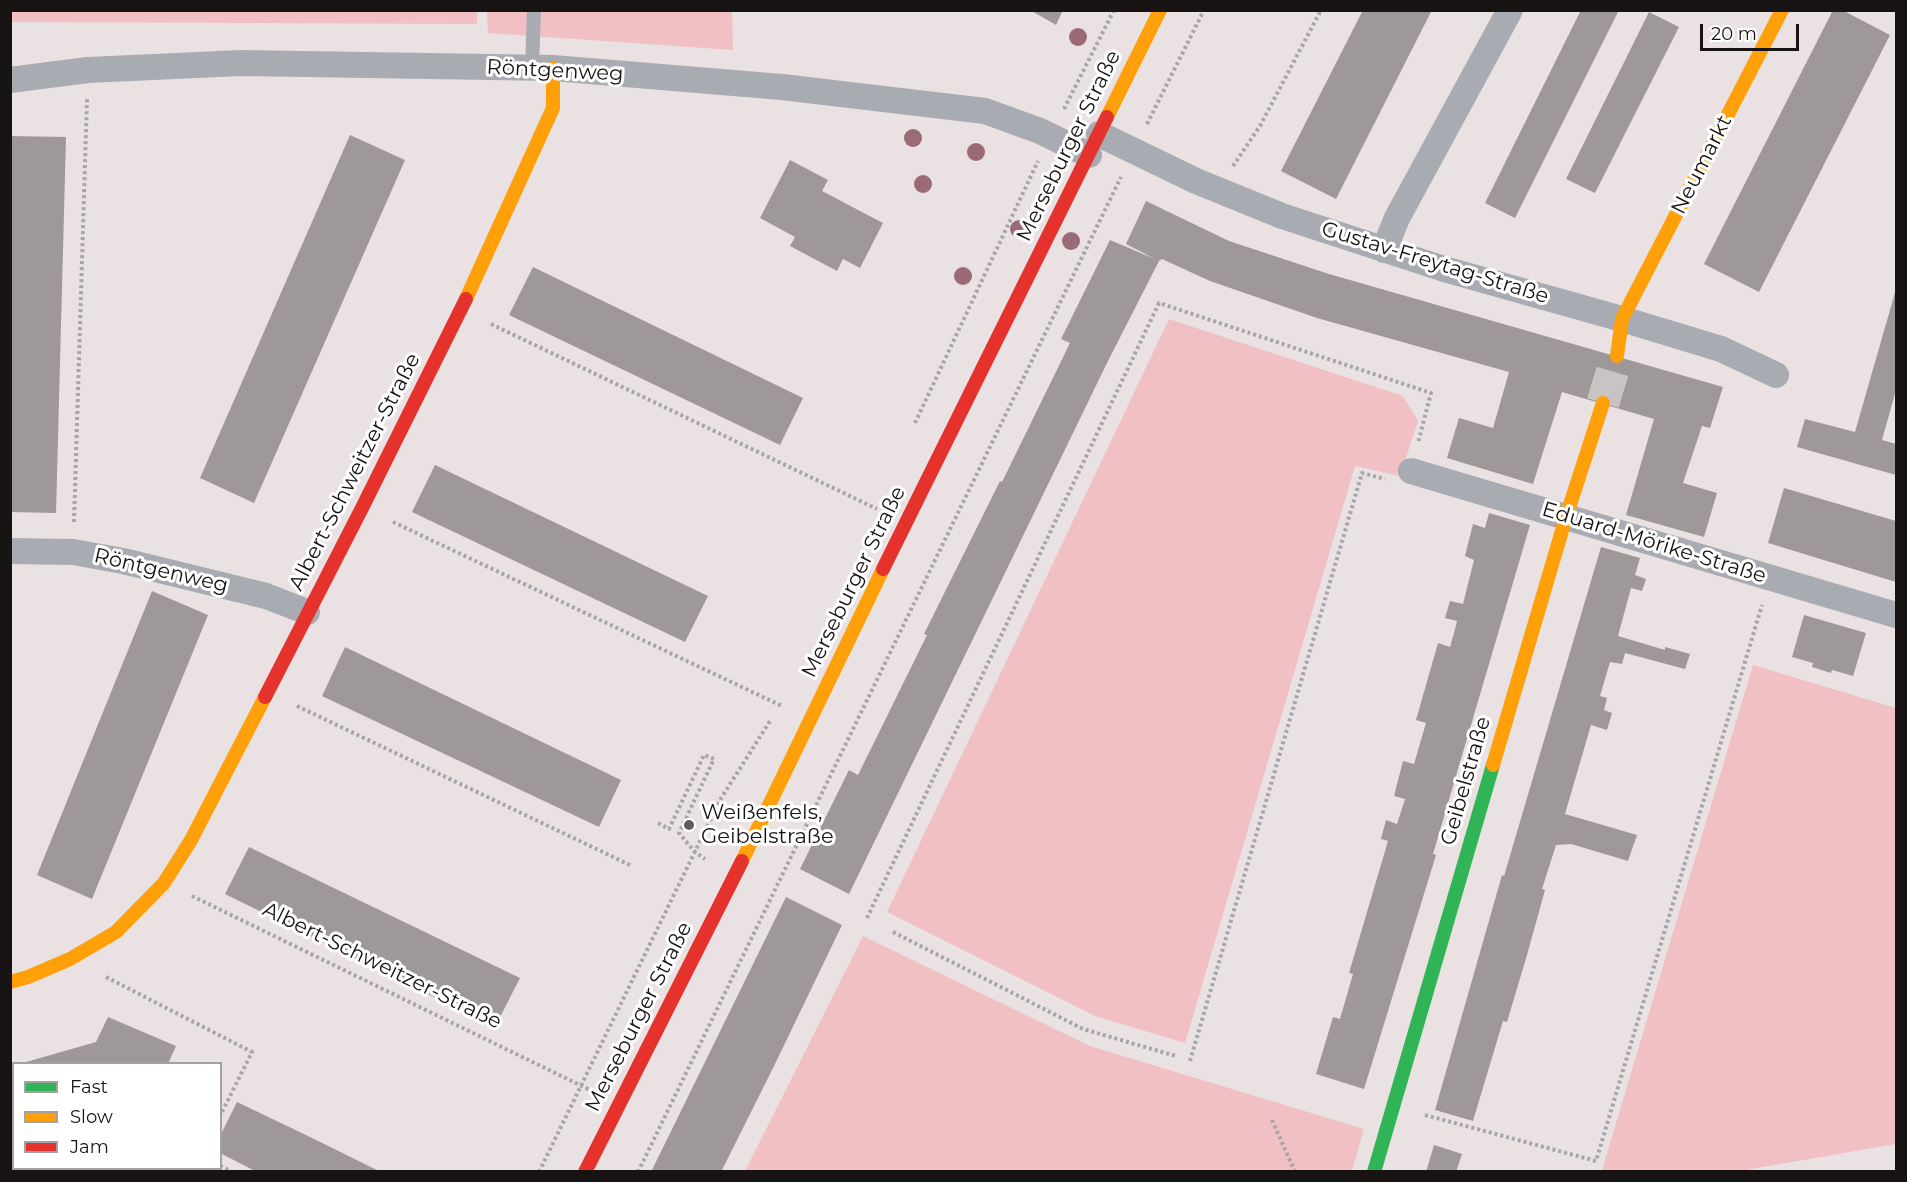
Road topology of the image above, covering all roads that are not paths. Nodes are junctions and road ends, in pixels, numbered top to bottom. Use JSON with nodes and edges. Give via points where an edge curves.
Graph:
{"nodes":[{"id":1,"x":534,"y":10,"type":"edge"},
{"id":2,"x":1160,"y":10,"type":"edge"},
{"id":3,"x":1510,"y":10,"type":"edge"},
{"id":4,"x":1782,"y":10,"type":"edge"},
{"id":5,"x":543,"y":68,"type":"junction"},
{"id":6,"x":10,"y":80,"type":"edge"},
{"id":7,"x":1094,"y":145,"type":"junction"},
{"id":8,"x":1384,"y":250,"type":"junction"},
{"id":9,"x":1622,"y":319,"type":"junction"},
{"id":10,"x":1617,"y":356,"type":"tunnel mouth"},
{"id":11,"x":1776,"y":375,"type":"dead end"},
{"id":12,"x":1603,"y":404,"type":"tunnel mouth"},
{"id":13,"x":1411,"y":471,"type":"road end"},
{"id":14,"x":1566,"y":517,"type":"junction"},
{"id":15,"x":10,"y":551,"type":"edge"},
{"id":16,"x":307,"y":612,"type":"junction"},
{"id":17,"x":1896,"y":615,"type":"edge"},
{"id":18,"x":10,"y":982,"type":"edge"},
{"id":19,"x":585,"y":1172,"type":"edge"},
{"id":20,"x":1374,"y":1172,"type":"edge"}],
"edges":[{"from":1,"to":5,"type":"lane"},
{"from":2,"to":7,"type":"street","name":"Merseburger Straße"},
{"from":3,"to":8,"type":"street","via":[[1397,218]]},
{"from":4,"to":9,"type":"street","name":"Neumarkt"},
{"from":5,"to":6,"type":"street","name":"Röntgenweg","via":[[241,63],[88,70]]},
{"from":5,"to":7,"type":"street","name":"Röntgenweg","via":[[782,87],[985,111],[1050,135]]},
{"from":5,"to":16,"type":"street","name":"Albert-Schweitzer-Straße","via":[[553,108],[461,310]]},
{"from":7,"to":8,"type":"street","name":"Gustav-Freytag-Straße","via":[[1134,151],[1282,216]]},
{"from":7,"to":19,"type":"street","name":"Merseburger Straße"},
{"from":8,"to":9,"type":"street","name":"Gustav-Freytag-Straße"},
{"from":9,"to":10,"type":"street"},
{"from":9,"to":11,"type":"street","name":"Gustav-Freytag-Straße","via":[[1720,349]]},
{"from":12,"to":14,"type":"street","name":"Geibelstraße"},
{"from":13,"to":14,"type":"street","name":"Eduard-Mörike-Straße"},
{"from":14,"to":17,"type":"street","name":"Eduard-Mörike-Straße"},
{"from":14,"to":20,"type":"street","name":"Geibelstraße"},
{"from":15,"to":16,"type":"street","name":"Röntgenweg","via":[[74,552],[123,561],[266,596]]},
{"from":16,"to":18,"type":"street","name":"Albert-Schweitzer-Straße","via":[[191,840],[164,883],[116,932],[70,958]]}]}
